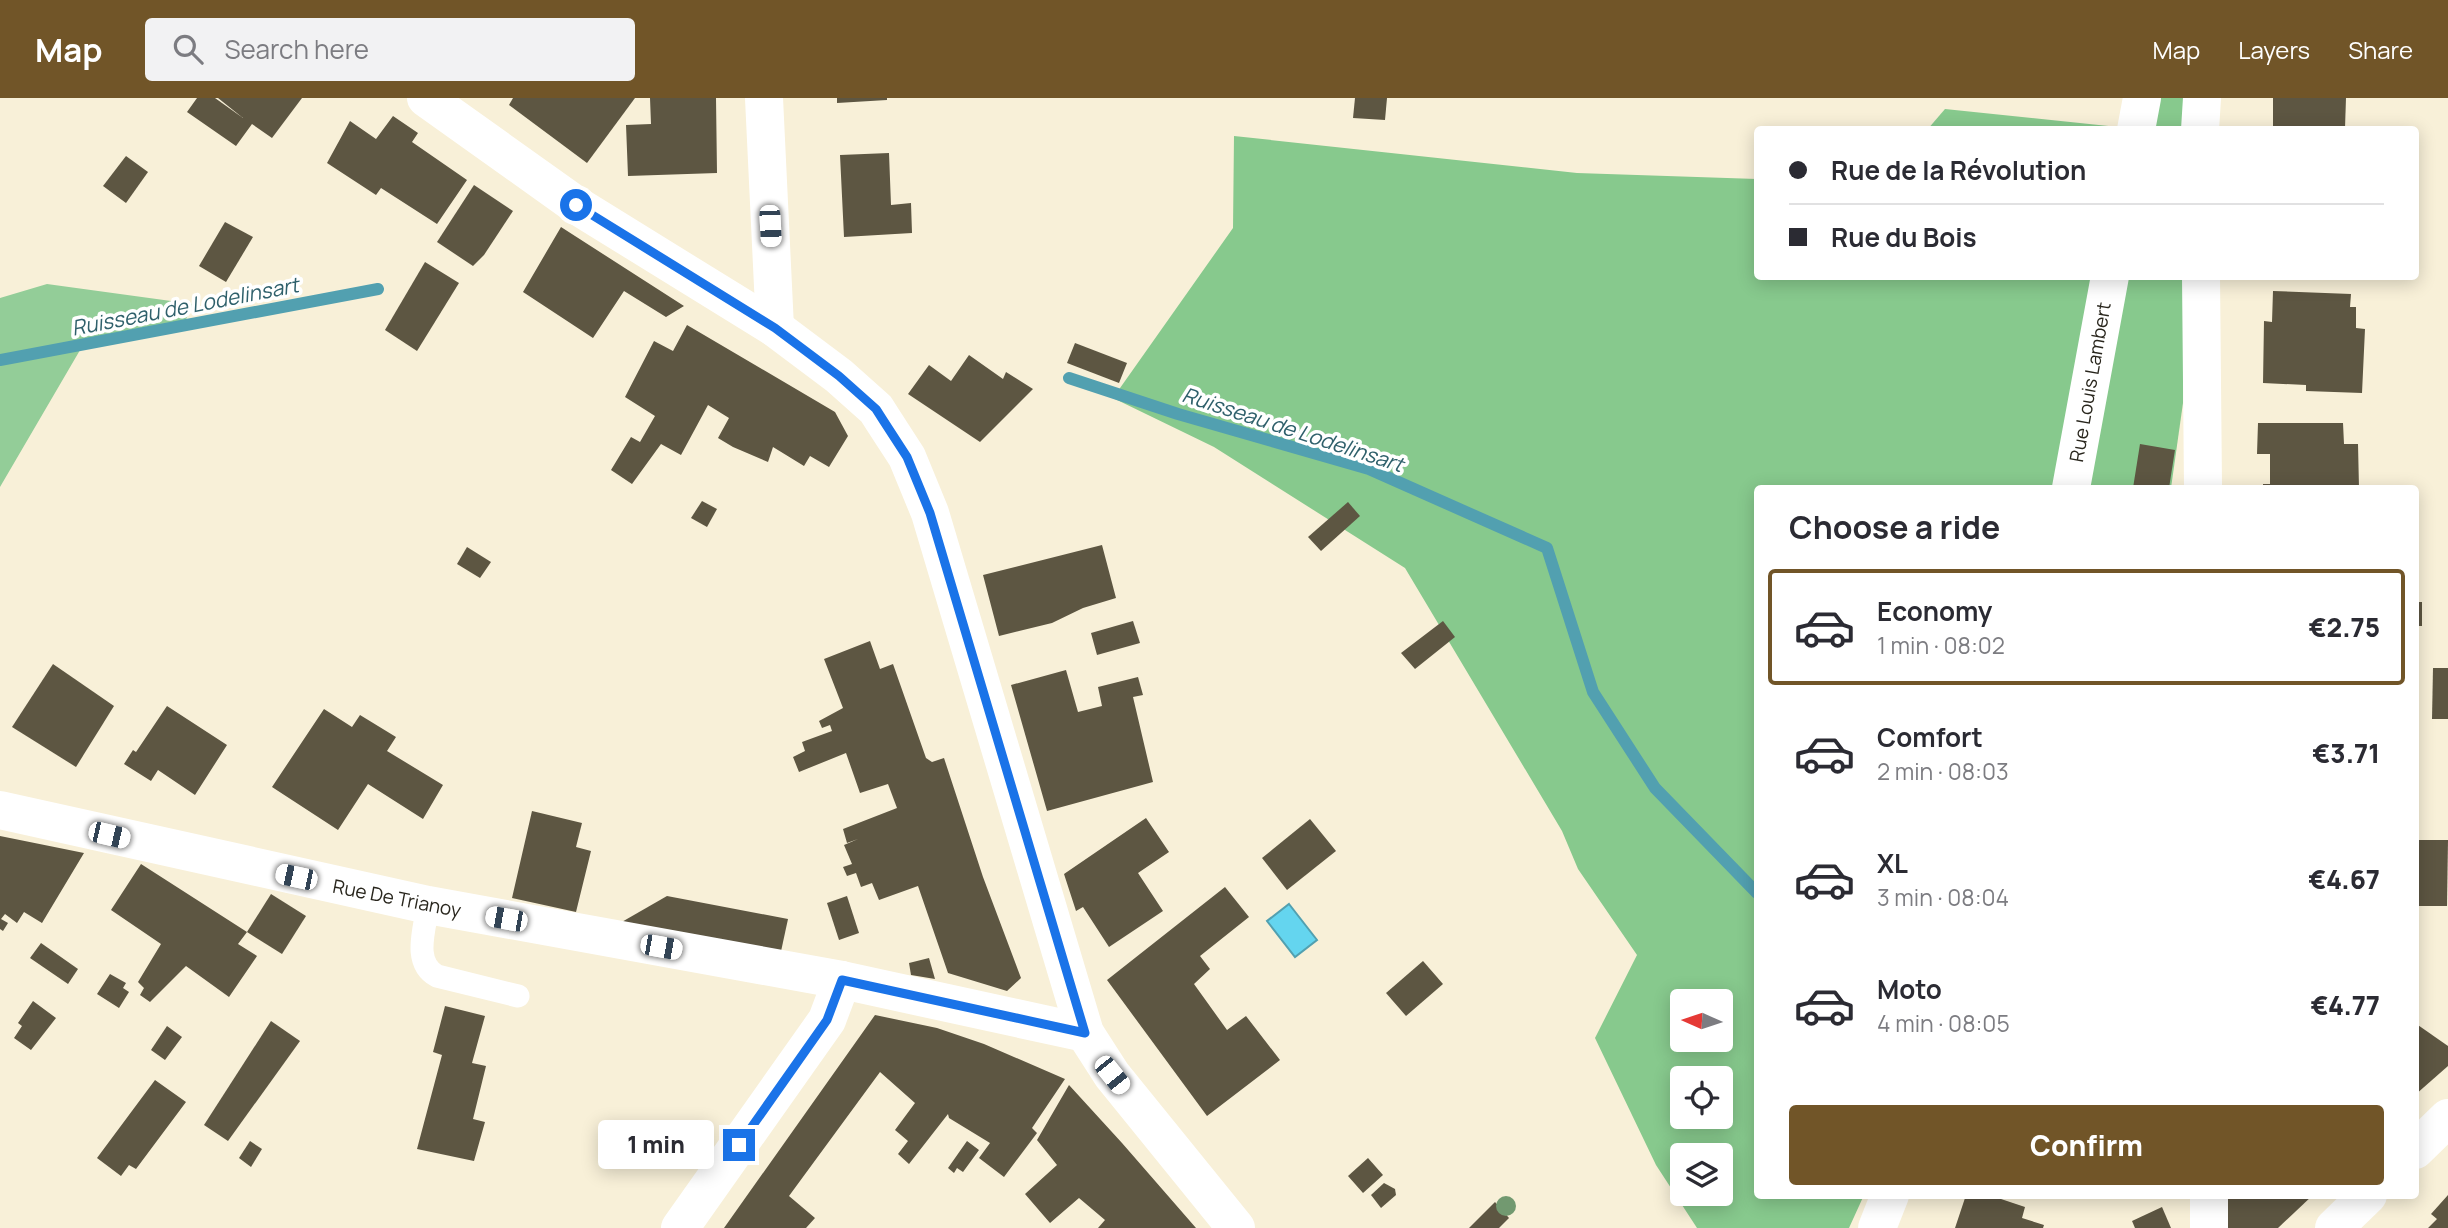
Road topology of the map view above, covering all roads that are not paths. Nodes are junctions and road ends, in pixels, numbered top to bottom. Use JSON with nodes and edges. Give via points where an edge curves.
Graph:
{"nodes":[{"id":1,"x":426,"y":98,"type":"edge"},
{"id":2,"x":764,"y":98,"type":"edge"},
{"id":3,"x":2142,"y":98,"type":"edge"},
{"id":4,"x":2202,"y":98,"type":"edge"},
{"id":5,"x":2137,"y":126,"type":"edge"},
{"id":6,"x":2200,"y":126,"type":"edge"},
{"id":7,"x":2109,"y":280,"type":"edge"},
{"id":8,"x":2201,"y":280,"type":"edge"},
{"id":9,"x":775,"y":328,"type":"junction"},
{"id":10,"x":2072,"y":485,"type":"edge"},
{"id":11,"x":2203,"y":485,"type":"edge"},
{"id":12,"x":0,"y":810,"type":"edge"},
{"id":13,"x":428,"y":905,"type":"junction"},
{"id":14,"x":842,"y":980,"type":"junction"},
{"id":15,"x":518,"y":996,"type":"dead end"},
{"id":16,"x":1085,"y":1033,"type":"junction"},
{"id":17,"x":2448,"y":1118,"type":"edge"},
{"id":18,"x":2419,"y":1146,"type":"edge"},
{"id":19,"x":1888,"y":1199,"type":"edge"},
{"id":20,"x":2209,"y":1199,"type":"edge"},
{"id":21,"x":2364,"y":1199,"type":"edge"},
{"id":22,"x":680,"y":1228,"type":"edge"},
{"id":23,"x":1236,"y":1228,"type":"edge"},
{"id":24,"x":1877,"y":1228,"type":"edge"},
{"id":25,"x":2209,"y":1228,"type":"edge"},
{"id":26,"x":2334,"y":1228,"type":"edge"}],
"edges":[{"from":1,"to":9,"type":"street","via":[[576,205]]},
{"from":2,"to":9,"type":"street"},
{"from":3,"to":5,"type":"street"},
{"from":4,"to":6,"type":"street"},
{"from":7,"to":10,"type":"street","name":"Rue Louis Lambert"},
{"from":8,"to":11,"type":"street"},
{"from":9,"to":16,"type":"street","via":[[876,409],[907,457],[930,513]]},
{"from":12,"to":13,"type":"street","name":"Rue De Trianoy"},
{"from":13,"to":14,"type":"street","name":"Rue De Trianoy"},
{"from":13,"to":15,"type":"lane","via":[[421,957],[426,970]]},
{"from":14,"to":16,"type":"street","name":"Rue De Trianoy"},
{"from":14,"to":22,"type":"street","via":[[827,1020]]},
{"from":16,"to":23,"type":"street","via":[[1112,1075]]},
{"from":17,"to":18,"type":"street"},
{"from":19,"to":24,"type":"street"},
{"from":20,"to":25,"type":"street"},
{"from":21,"to":26,"type":"street"}]}
